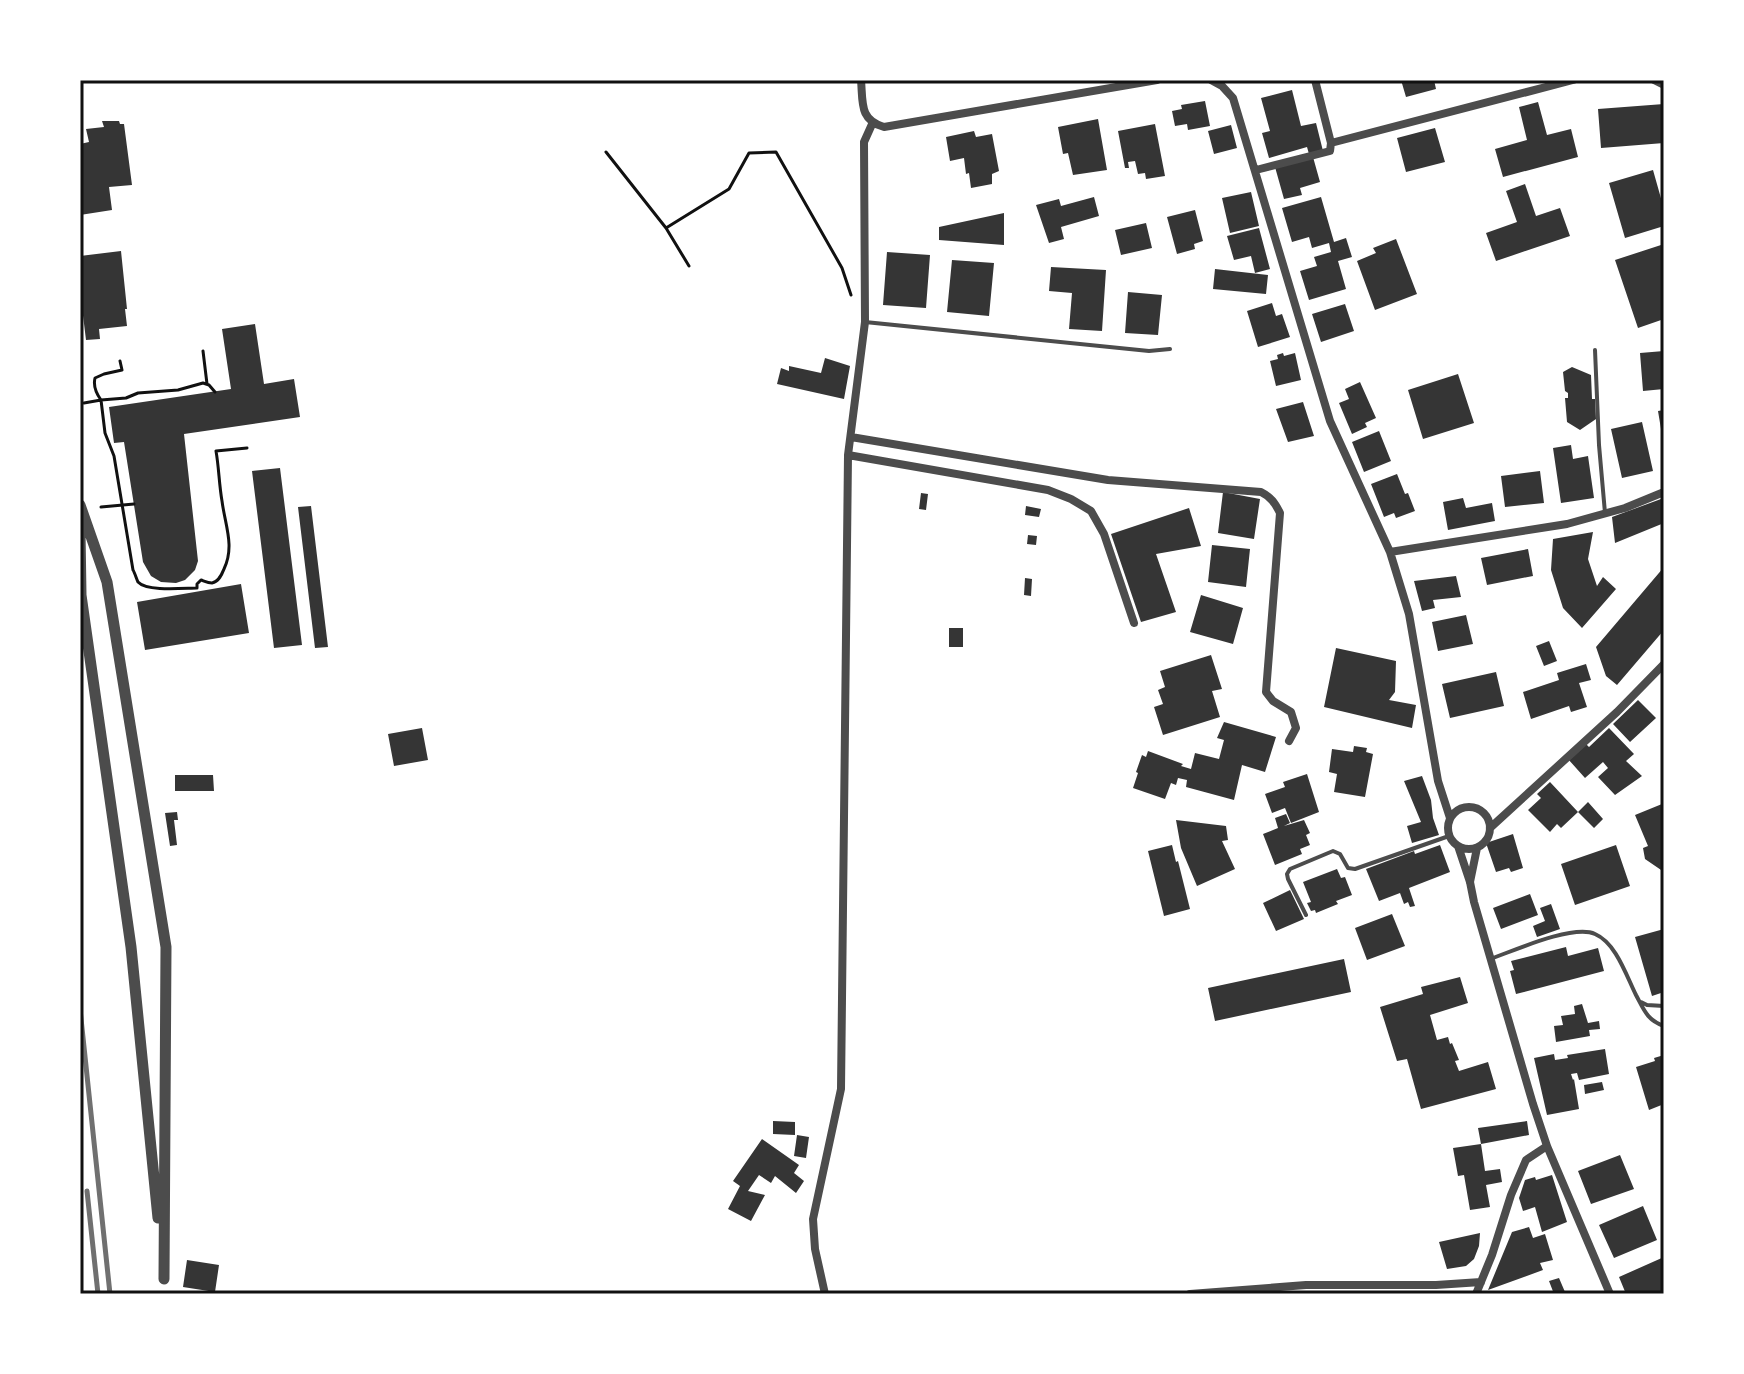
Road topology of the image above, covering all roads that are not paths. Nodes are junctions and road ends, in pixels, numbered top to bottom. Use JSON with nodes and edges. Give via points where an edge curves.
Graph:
{"nodes":[{"id":1,"x":861,"y":80,"type":"edge"},
{"id":2,"x":1157,"y":80,"type":"edge"},
{"id":3,"x":1211,"y":80,"type":"edge"},
{"id":4,"x":1315,"y":80,"type":"edge"},
{"id":5,"x":1573,"y":80,"type":"edge"},
{"id":6,"x":1654,"y":80,"type":"edge"},
{"id":7,"x":1664,"y":85,"type":"edge"},
{"id":8,"x":873,"y":122,"type":"junction"},
{"id":9,"x":1331,"y":143,"type":"junction"},
{"id":10,"x":1256,"y":170,"type":"junction"},
{"id":11,"x":865,"y":322,"type":"junction"},
{"id":12,"x":1170,"y":349,"type":"dead end"},
{"id":13,"x":1595,"y":350,"type":"dead end"},
{"id":14,"x":851,"y":437,"type":"junction"},
{"id":15,"x":848,"y":455,"type":"junction"},
{"id":16,"x":1664,"y":492,"type":"edge"},
{"id":17,"x":80,"y":505,"type":"edge"},
{"id":18,"x":1605,"y":513,"type":"junction"},
{"id":19,"x":80,"y":531,"type":"edge"},
{"id":20,"x":1390,"y":552,"type":"junction"},
{"id":21,"x":1134,"y":623,"type":"dead end"},
{"id":22,"x":1664,"y":664,"type":"edge"},
{"id":23,"x":1289,"y":741,"type":"dead end"},
{"id":24,"x":1450,"y":818,"type":"junction"},
{"id":25,"x":1490,"y":828,"type":"junction"},
{"id":26,"x":1449,"y":836,"type":"junction"},
{"id":27,"x":1458,"y":846,"type":"junction"},
{"id":28,"x":1477,"y":848,"type":"junction"},
{"id":29,"x":1470,"y":882,"type":"junction"},
{"id":30,"x":1306,"y":915,"type":"dead end"},
{"id":31,"x":1490,"y":958,"type":"junction"},
{"id":32,"x":1639,"y":1001,"type":"junction"},
{"id":33,"x":1664,"y":1006,"type":"edge"},
{"id":34,"x":1664,"y":1026,"type":"edge"},
{"id":35,"x":1547,"y":1146,"type":"junction"},
{"id":36,"x":164,"y":1279,"type":"junction"},
{"id":37,"x":1481,"y":1282,"type":"junction"},
{"id":38,"x":1349,"y":1285,"type":"junction"},
{"id":39,"x":165,"y":1294,"type":"edge"},
{"id":40,"x":825,"y":1294,"type":"edge"},
{"id":41,"x":1190,"y":1294,"type":"edge"},
{"id":42,"x":1342,"y":1294,"type":"edge"},
{"id":43,"x":1476,"y":1294,"type":"edge"},
{"id":44,"x":1610,"y":1294,"type":"edge"}],
"edges":[{"from":1,"to":8,"type":"street","via":[[863,111]]},
{"from":2,"to":8,"type":"street","via":[[884,127]]},
{"from":3,"to":10,"type":"street","via":[[1233,98]]},
{"from":4,"to":9,"type":"street"},
{"from":5,"to":9,"type":"street"},
{"from":6,"to":7,"type":"street"},
{"from":8,"to":11,"type":"street","via":[[864,142]]},
{"from":9,"to":10,"type":"street","via":[[1330,151]]},
{"from":10,"to":20,"type":"street","via":[[1330,421]]},
{"from":11,"to":12,"type":"lane"},
{"from":11,"to":14,"type":"street"},
{"from":13,"to":18,"type":"lane"},
{"from":14,"to":15,"type":"street"},
{"from":14,"to":23,"type":"street","via":[[1108,480],[1269,496],[1280,513],[1266,692],[1291,712],[1296,728]]},
{"from":15,"to":21,"type":"street","via":[[1048,490],[1071,499],[1091,511],[1104,534]]},
{"from":15,"to":40,"type":"street","via":[[841,1089],[813,1219]]},
{"from":16,"to":18,"type":"street"},
{"from":17,"to":36,"type":"street","via":[[107,582],[166,947]]},
{"from":18,"to":20,"type":"street","via":[[1567,524]]},
{"from":19,"to":36,"type":"street","via":[[81,595],[131,947]]},
{"from":20,"to":24,"type":"street","via":[[1409,614],[1438,781]]},
{"from":22,"to":25,"type":"street"},
{"from":24,"to":25,"type":"street","via":[[1457,810],[1474,807],[1484,813]]},
{"from":24,"to":26,"type":"street"},
{"from":25,"to":28,"type":"street"},
{"from":26,"to":27,"type":"street"},
{"from":26,"to":30,"type":"lane","via":[[1355,869],[1333,851],[1290,869],[1288,879]]},
{"from":27,"to":28,"type":"street"},
{"from":27,"to":29,"type":"street"},
{"from":28,"to":29,"type":"street"},
{"from":29,"to":31,"type":"street"},
{"from":31,"to":32,"type":"lane","via":[[1566,933],[1595,934],[1617,957]]},
{"from":31,"to":35,"type":"street"},
{"from":32,"to":33,"type":"lane"},
{"from":32,"to":34,"type":"lane","via":[[1645,1015]]},
{"from":35,"to":37,"type":"street","via":[[1526,1160]]},
{"from":35,"to":44,"type":"street"},
{"from":36,"to":39,"type":"street"},
{"from":37,"to":38,"type":"street"},
{"from":37,"to":43,"type":"street"},
{"from":38,"to":41,"type":"street"},
{"from":38,"to":42,"type":"street"}]}
